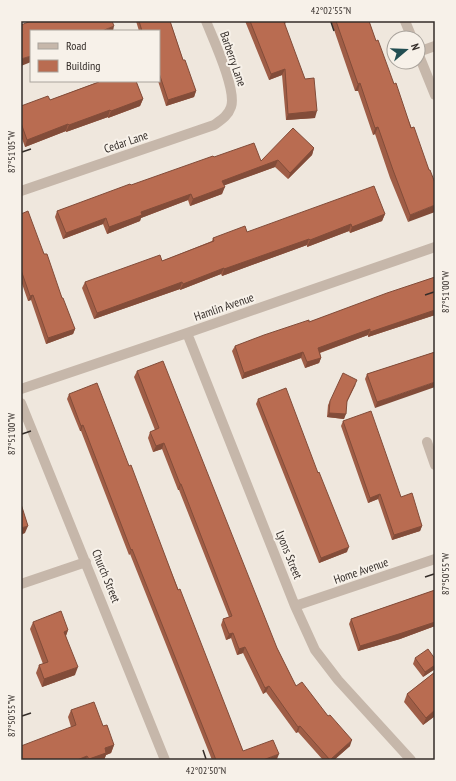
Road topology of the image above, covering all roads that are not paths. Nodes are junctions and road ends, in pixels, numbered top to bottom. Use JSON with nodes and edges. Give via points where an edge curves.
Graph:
{"nodes":[{"id":1,"x":206,"y":21,"type":"edge"},
{"id":2,"x":425,"y":70,"type":"edge"},
{"id":3,"x":435,"y":95,"type":"edge"},
{"id":4,"x":232,"y":107,"type":"joint"},
{"id":5,"x":21,"y":191,"type":"edge"},
{"id":6,"x":435,"y":247,"type":"edge"},
{"id":7,"x":187,"y":333,"type":"junction"},
{"id":8,"x":21,"y":389,"type":"edge"},
{"id":9,"x":21,"y":403,"type":"edge"},
{"id":10,"x":427,"y":442,"type":"dead end"},
{"id":11,"x":435,"y":465,"type":"edge"},
{"id":12,"x":435,"y":559,"type":"edge"},
{"id":13,"x":86,"y":562,"type":"junction"},
{"id":14,"x":21,"y":584,"type":"edge"},
{"id":15,"x":296,"y":606,"type":"junction"},
{"id":16,"x":165,"y":760,"type":"edge"},
{"id":17,"x":411,"y":760,"type":"edge"}],
"edges":[{"from":1,"to":4,"type":"street","name":"Barberry Lane","via":[[232,93]]},
{"from":2,"to":3,"type":"street"},
{"from":4,"to":5,"type":"street","name":"Cedar Lane","via":[[225,118],[214,125]]},
{"from":6,"to":7,"type":"street","name":"Hamlin Avenue"},
{"from":7,"to":8,"type":"street","name":"Hamlin Avenue"},
{"from":7,"to":15,"type":"street","name":"Lyons Street"},
{"from":9,"to":13,"type":"street","name":"Church Street"},
{"from":10,"to":11,"type":"street"},
{"from":12,"to":15,"type":"street","name":"Home Avenue"},
{"from":13,"to":14,"type":"street"},
{"from":13,"to":16,"type":"street","name":"Church Street"},
{"from":15,"to":17,"type":"street","name":"Lyons Street","via":[[316,650],[338,680]]}]}
